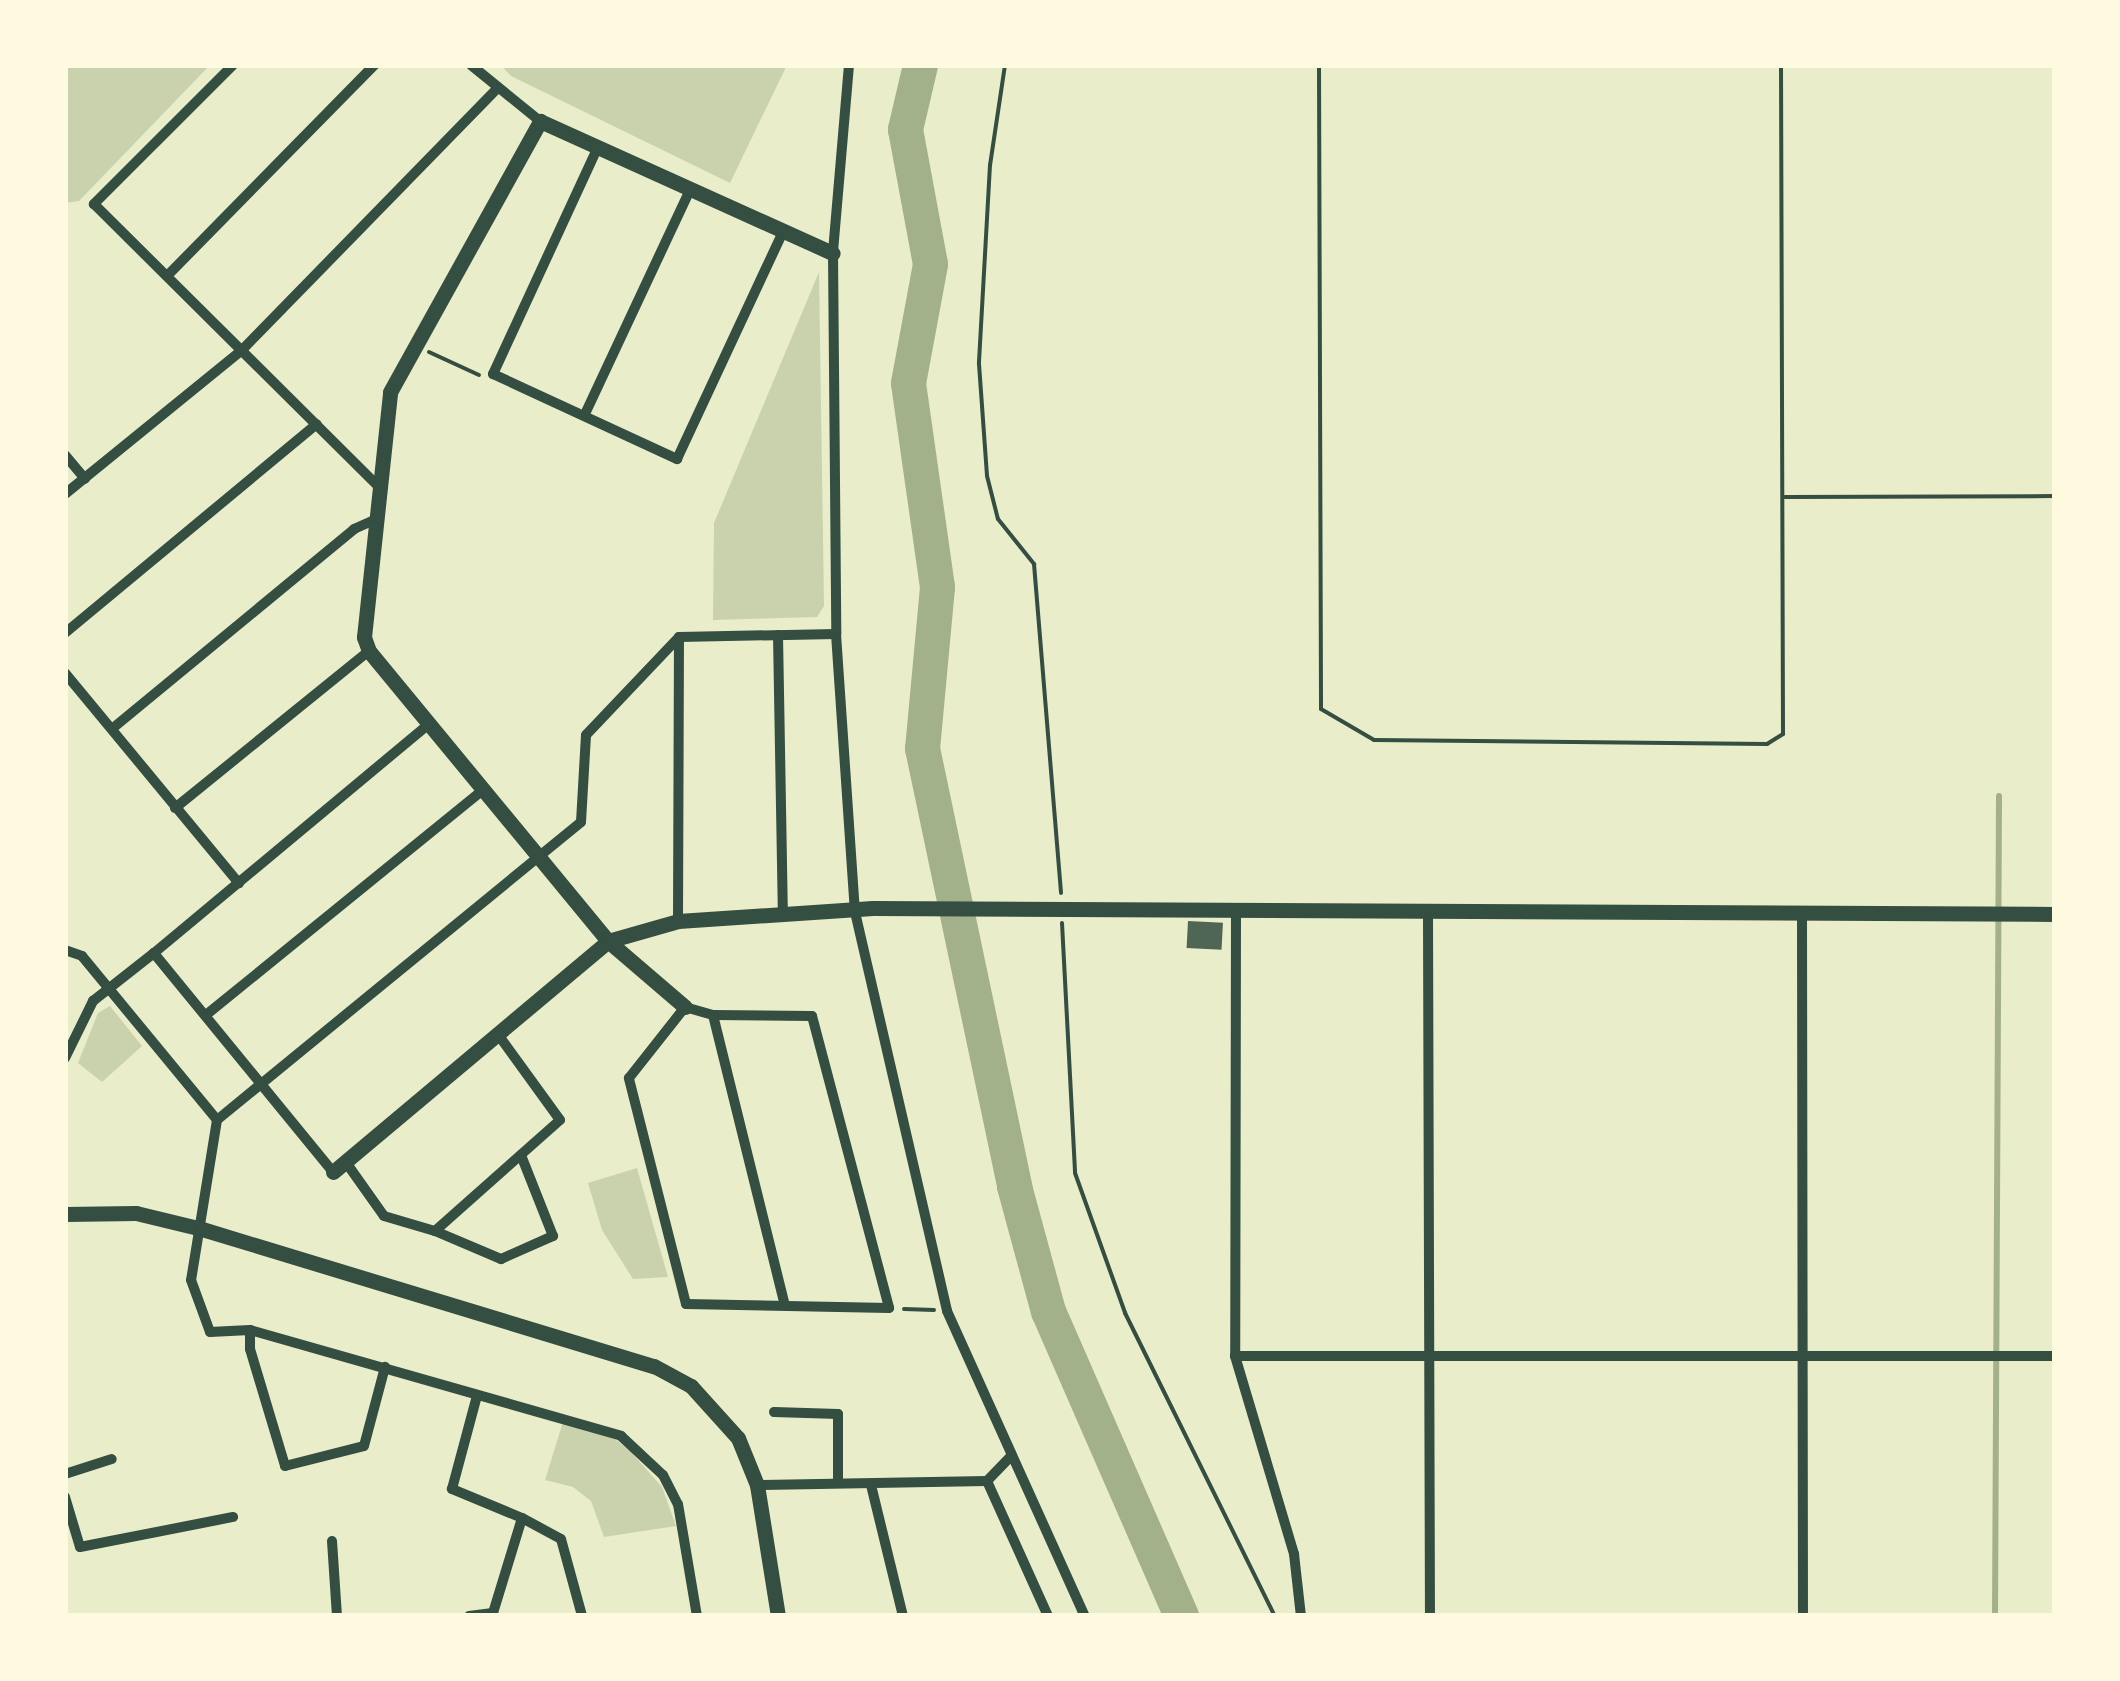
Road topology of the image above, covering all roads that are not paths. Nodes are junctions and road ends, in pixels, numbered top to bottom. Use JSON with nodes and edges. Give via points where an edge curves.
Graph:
{"nodes":[{"id":1,"x":232,"y":65,"type":"edge"},
{"id":2,"x":374,"y":65,"type":"edge"},
{"id":3,"x":470,"y":65,"type":"edge"},
{"id":4,"x":849,"y":65,"type":"edge"},
{"id":5,"x":496,"y":89,"type":"junction"},
{"id":6,"x":540,"y":121,"type":"junction"},
{"id":7,"x":597,"y":149,"type":"junction"},
{"id":8,"x":690,"y":190,"type":"junction"},
{"id":9,"x":783,"y":232,"type":"junction"},
{"id":10,"x":833,"y":253,"type":"junction"},
{"id":11,"x":168,"y":276,"type":"junction"},
{"id":12,"x":242,"y":350,"type":"junction"},
{"id":13,"x":585,"y":414,"type":"junction"},
{"id":14,"x":317,"y":424,"type":"junction"},
{"id":15,"x":65,"y":455,"type":"edge"},
{"id":16,"x":85,"y":478,"type":"junction"},
{"id":17,"x":379,"y":486,"type":"junction"},
{"id":18,"x":65,"y":494,"type":"edge"},
{"id":19,"x":376,"y":519,"type":"junction"},
{"id":20,"x":65,"y":633,"type":"edge"},
{"id":21,"x":836,"y":634,"type":"junction"},
{"id":22,"x":778,"y":635,"type":"junction"},
{"id":23,"x":679,"y":637,"type":"junction"},
{"id":24,"x":369,"y":651,"type":"junction"},
{"id":25,"x":65,"y":672,"type":"edge"},
{"id":26,"x":429,"y":724,"type":"junction"},
{"id":27,"x":113,"y":728,"type":"junction"},
{"id":28,"x":483,"y":790,"type":"junction"},
{"id":29,"x":175,"y":808,"type":"junction"},
{"id":30,"x":538,"y":857,"type":"junction"},
{"id":31,"x":239,"y":883,"type":"junction"},
{"id":32,"x":855,"y":912,"type":"junction"},
{"id":33,"x":1236,"y":912,"type":"junction"},
{"id":34,"x":1428,"y":912,"type":"junction"},
{"id":35,"x":1802,"y":914,"type":"junction"},
{"id":36,"x":2055,"y":914,"type":"edge"},
{"id":37,"x":784,"y":916,"type":"junction"},
{"id":38,"x":678,"y":921,"type":"junction"},
{"id":39,"x":608,"y":940,"type":"junction"},
{"id":40,"x":65,"y":950,"type":"edge"},
{"id":41,"x":154,"y":953,"type":"junction"},
{"id":42,"x":107,"y":988,"type":"junction"},
{"id":43,"x":685,"y":1007,"type":"junction"},
{"id":44,"x":713,"y":1014,"type":"junction"},
{"id":45,"x":206,"y":1015,"type":"junction"},
{"id":46,"x":498,"y":1033,"type":"junction"},
{"id":47,"x":65,"y":1058,"type":"edge"},
{"id":48,"x":264,"y":1086,"type":"junction"},
{"id":49,"x":217,"y":1120,"type":"junction"},
{"id":50,"x":521,"y":1154,"type":"junction"},
{"id":51,"x":339,"y":1167,"type":"junction"},
{"id":52,"x":65,"y":1214,"type":"edge"},
{"id":53,"x":202,"y":1230,"type":"junction"},
{"id":54,"x":434,"y":1231,"type":"junction"},
{"id":55,"x":785,"y":1305,"type":"junction"},
{"id":56,"x":250,"y":1330,"type":"junction"},
{"id":57,"x":1430,"y":1355,"type":"junction"},
{"id":58,"x":1235,"y":1356,"type":"junction"},
{"id":59,"x":1802,"y":1356,"type":"junction"},
{"id":60,"x":2055,"y":1356,"type":"edge"},
{"id":61,"x":385,"y":1367,"type":"junction"},
{"id":62,"x":477,"y":1396,"type":"junction"},
{"id":63,"x":774,"y":1412,"type":"dead end"},
{"id":64,"x":1011,"y":1456,"type":"junction"},
{"id":65,"x":112,"y":1459,"type":"dead end"},
{"id":66,"x":65,"y":1474,"type":"edge"},
{"id":67,"x":988,"y":1481,"type":"junction"},
{"id":68,"x":838,"y":1482,"type":"junction"},
{"id":69,"x":870,"y":1484,"type":"junction"},
{"id":70,"x":758,"y":1485,"type":"junction"},
{"id":71,"x":65,"y":1497,"type":"edge"},
{"id":72,"x":233,"y":1517,"type":"dead end"},
{"id":73,"x":522,"y":1518,"type":"junction"},
{"id":74,"x":332,"y":1540,"type":"dead end"},
{"id":75,"x":494,"y":1614,"type":"edge"},
{"id":76,"x":338,"y":1616,"type":"edge"},
{"id":77,"x":470,"y":1616,"type":"edge"},
{"id":78,"x":582,"y":1616,"type":"edge"},
{"id":79,"x":696,"y":1616,"type":"edge"},
{"id":80,"x":778,"y":1616,"type":"edge"},
{"id":81,"x":904,"y":1616,"type":"edge"},
{"id":82,"x":1048,"y":1616,"type":"edge"},
{"id":83,"x":1085,"y":1616,"type":"edge"},
{"id":84,"x":1301,"y":1616,"type":"edge"},
{"id":85,"x":1430,"y":1616,"type":"edge"},
{"id":86,"x":1803,"y":1616,"type":"edge"}],
"edges":[{"from":1,"to":11,"type":"street","via":[[94,204]]},
{"from":2,"to":11,"type":"street"},
{"from":3,"to":5,"type":"street"},
{"from":4,"to":10,"type":"street"},
{"from":5,"to":6,"type":"street"},
{"from":5,"to":12,"type":"street"},
{"from":6,"to":7,"type":"street"},
{"from":6,"to":17,"type":"street","via":[[390,392]]},
{"from":7,"to":8,"type":"street"},
{"from":7,"to":13,"type":"street","via":[[493,374]]},
{"from":8,"to":9,"type":"street"},
{"from":8,"to":13,"type":"street"},
{"from":9,"to":10,"type":"street"},
{"from":9,"to":13,"type":"street","via":[[677,458]]},
{"from":10,"to":21,"type":"street"},
{"from":11,"to":12,"type":"street"},
{"from":12,"to":14,"type":"street"},
{"from":12,"to":16,"type":"street"},
{"from":14,"to":17,"type":"street"},
{"from":14,"to":20,"type":"street"},
{"from":15,"to":16,"type":"street"},
{"from":16,"to":18,"type":"street"},
{"from":17,"to":19,"type":"street"},
{"from":19,"to":24,"type":"street","via":[[364,636]]},
{"from":19,"to":27,"type":"street","via":[[354,529]]},
{"from":21,"to":22,"type":"street"},
{"from":21,"to":32,"type":"street"},
{"from":22,"to":23,"type":"street"},
{"from":22,"to":37,"type":"street"},
{"from":23,"to":30,"type":"street","via":[[586,735],[581,822]]},
{"from":23,"to":38,"type":"street"},
{"from":24,"to":26,"type":"street"},
{"from":24,"to":29,"type":"street"},
{"from":25,"to":27,"type":"street"},
{"from":26,"to":28,"type":"street"},
{"from":26,"to":31,"type":"street"},
{"from":27,"to":29,"type":"street"},
{"from":28,"to":30,"type":"street"},
{"from":28,"to":45,"type":"street"},
{"from":29,"to":31,"type":"street"},
{"from":30,"to":39,"type":"street"},
{"from":30,"to":48,"type":"street"},
{"from":31,"to":41,"type":"street"},
{"from":32,"to":33,"type":"street"},
{"from":32,"to":37,"type":"street"},
{"from":32,"to":64,"type":"street","via":[[947,1311]]},
{"from":33,"to":34,"type":"street"},
{"from":33,"to":58,"type":"street"},
{"from":34,"to":35,"type":"street"},
{"from":34,"to":57,"type":"street"},
{"from":35,"to":36,"type":"street"},
{"from":35,"to":59,"type":"street"},
{"from":37,"to":38,"type":"street"},
{"from":38,"to":39,"type":"street"},
{"from":39,"to":43,"type":"street"},
{"from":39,"to":46,"type":"street"},
{"from":40,"to":42,"type":"street","via":[[82,956]]},
{"from":41,"to":42,"type":"street"},
{"from":41,"to":45,"type":"street"},
{"from":42,"to":47,"type":"street","via":[[93,1001]]},
{"from":42,"to":49,"type":"street"},
{"from":43,"to":44,"type":"street"},
{"from":43,"to":55,"type":"street","via":[[629,1078],[686,1304]]},
{"from":44,"to":55,"type":"street"},
{"from":44,"to":55,"type":"street","via":[[812,1016],[889,1308]]},
{"from":45,"to":48,"type":"street"},
{"from":46,"to":50,"type":"street","via":[[560,1120]]},
{"from":46,"to":51,"type":"street"},
{"from":48,"to":49,"type":"street"},
{"from":48,"to":51,"type":"street"},
{"from":49,"to":53,"type":"street"},
{"from":50,"to":54,"type":"street"},
{"from":50,"to":54,"type":"street","via":[[553,1236],[501,1258]]},
{"from":51,"to":54,"type":"street","via":[[384,1216]]},
{"from":52,"to":53,"type":"street","via":[[136,1213]]},
{"from":53,"to":56,"type":"street","via":[[190,1280],[210,1332]]},
{"from":53,"to":70,"type":"street","via":[[654,1366],[714,1405],[738,1438]]},
{"from":56,"to":61,"type":"street"},
{"from":56,"to":61,"type":"street","via":[[285,1466],[364,1446]]},
{"from":57,"to":58,"type":"street"},
{"from":57,"to":59,"type":"street"},
{"from":57,"to":85,"type":"street"},
{"from":58,"to":84,"type":"street","via":[[1294,1554]]},
{"from":59,"to":60,"type":"street"},
{"from":59,"to":86,"type":"street"},
{"from":61,"to":62,"type":"street"},
{"from":62,"to":73,"type":"street","via":[[452,1489]]},
{"from":62,"to":79,"type":"street","via":[[621,1436],[642,1454],[678,1504]]},
{"from":63,"to":68,"type":"street","via":[[838,1414]]},
{"from":64,"to":67,"type":"street"},
{"from":64,"to":83,"type":"street"},
{"from":65,"to":66,"type":"street"},
{"from":67,"to":69,"type":"street"},
{"from":67,"to":82,"type":"street"},
{"from":68,"to":69,"type":"street"},
{"from":68,"to":70,"type":"street"},
{"from":69,"to":81,"type":"street"},
{"from":70,"to":80,"type":"street"},
{"from":71,"to":72,"type":"street","via":[[80,1547]]},
{"from":73,"to":75,"type":"street"},
{"from":73,"to":78,"type":"street","via":[[561,1539]]},
{"from":74,"to":76,"type":"street"},
{"from":75,"to":77,"type":"street"}]}
